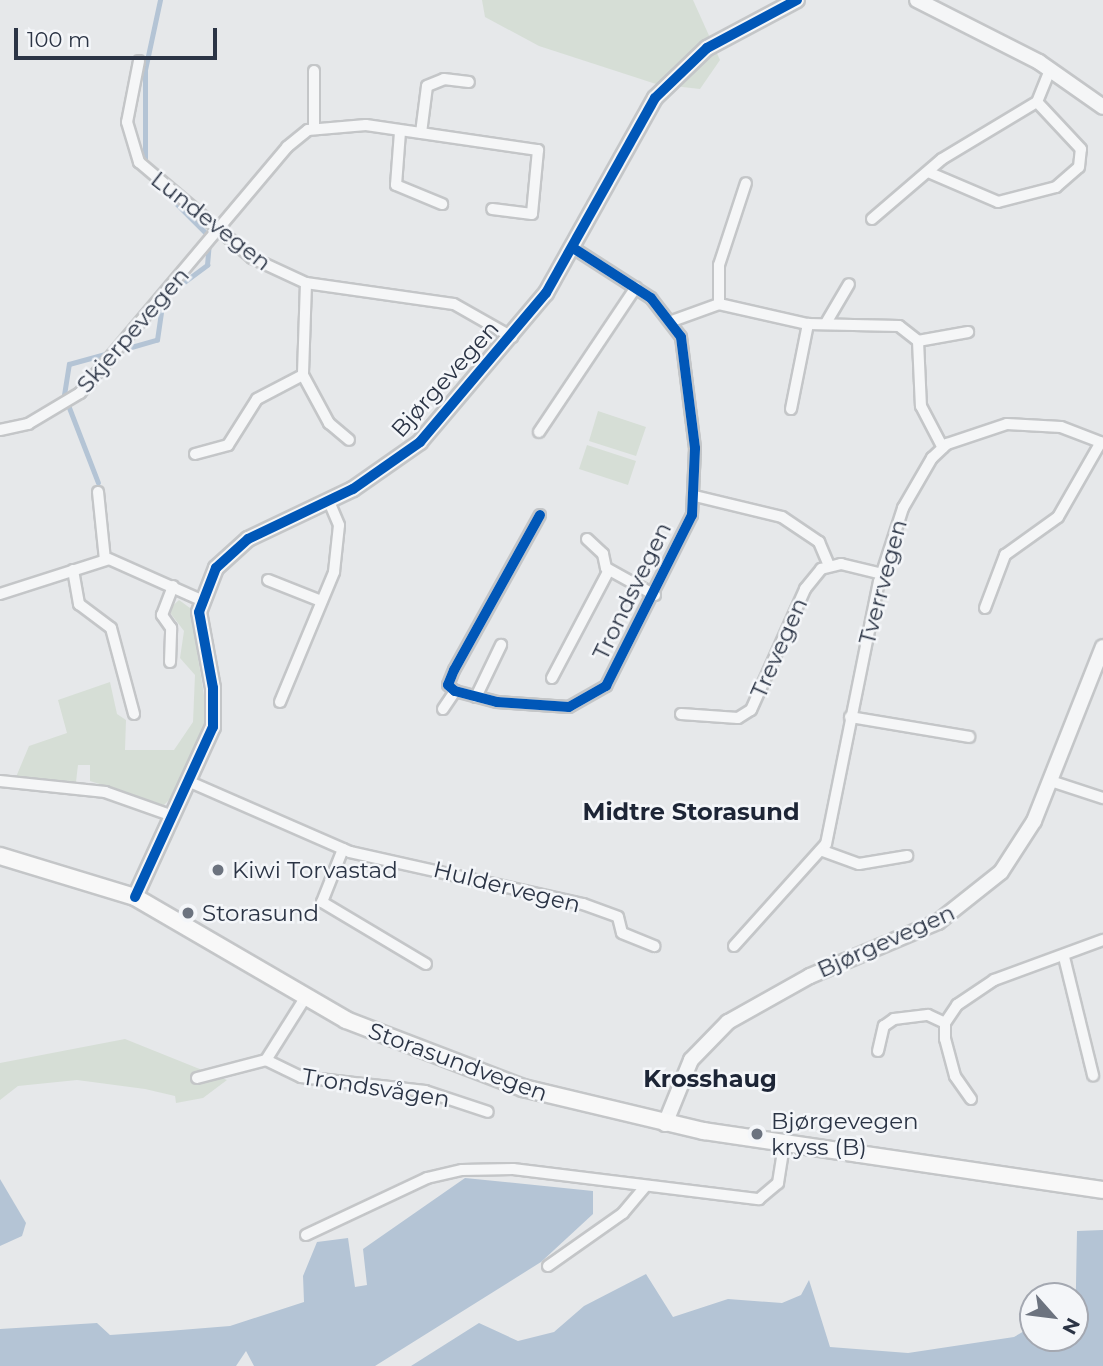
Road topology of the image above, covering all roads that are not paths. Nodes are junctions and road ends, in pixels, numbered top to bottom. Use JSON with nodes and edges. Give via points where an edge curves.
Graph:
{"nodes":[{"id":1,"x":797,"y":0,"type":"edge"},
{"id":2,"x":917,"y":0,"type":"edge"},
{"id":3,"x":139,"y":61,"type":"dead end"},
{"id":4,"x":1050,"y":69,"type":"junction"},
{"id":5,"x":314,"y":71,"type":"dead end"},
{"id":6,"x":469,"y":82,"type":"dead end"},
{"id":7,"x":1037,"y":102,"type":"junction"},
{"id":8,"x":1103,"y":107,"type":"edge"},
{"id":9,"x":314,"y":128,"type":"junction"},
{"id":10,"x":400,"y":132,"type":"junction"},
{"id":11,"x":421,"y":133,"type":"junction"},
{"id":12,"x":928,"y":172,"type":"junction"},
{"id":13,"x":746,"y":183,"type":"dead end"},
{"id":14,"x":442,"y":204,"type":"dead end"},
{"id":15,"x":492,"y":209,"type":"dead end"},
{"id":16,"x":872,"y":219,"type":"dead end"},
{"id":17,"x":218,"y":231,"type":"junction"},
{"id":18,"x":573,"y":248,"type":"junction"},
{"id":19,"x":306,"y":283,"type":"junction"},
{"id":20,"x":849,"y":284,"type":"dead end"},
{"id":21,"x":636,"y":287,"type":"junction"},
{"id":22,"x":719,"y":304,"type":"junction"},
{"id":23,"x":672,"y":321,"type":"junction"},
{"id":24,"x":826,"y":323,"type":"junction"},
{"id":25,"x":808,"y":324,"type":"junction"},
{"id":26,"x":968,"y":332,"type":"dead end"},
{"id":27,"x":512,"y":337,"type":"junction"},
{"id":28,"x":919,"y":341,"type":"junction"},
{"id":29,"x":303,"y":375,"type":"junction"},
{"id":30,"x":791,"y":409,"type":"dead end"},
{"id":31,"x":0,"y":430,"type":"edge"},
{"id":32,"x":539,"y":432,"type":"dead end"},
{"id":33,"x":349,"y":440,"type":"dead end"},
{"id":34,"x":1102,"y":442,"type":"edge"},
{"id":35,"x":943,"y":449,"type":"junction"},
{"id":36,"x":195,"y":454,"type":"dead end"},
{"id":37,"x":98,"y":492,"type":"dead end"},
{"id":38,"x":695,"y":496,"type":"junction"},
{"id":39,"x":329,"y":502,"type":"junction"},
{"id":40,"x":540,"y":515,"type":"dead end"},
{"id":41,"x":587,"y":538,"type":"dead end"},
{"id":42,"x":105,"y":560,"type":"junction"},
{"id":43,"x":829,"y":565,"type":"junction"},
{"id":44,"x":73,"y":570,"type":"junction"},
{"id":45,"x":609,"y":570,"type":"junction"},
{"id":46,"x":881,"y":575,"type":"junction"},
{"id":47,"x":268,"y":580,"type":"dead end"},
{"id":48,"x":173,"y":586,"type":"junction"},
{"id":49,"x":0,"y":594,"type":"edge"},
{"id":50,"x":655,"y":595,"type":"junction"},
{"id":51,"x":201,"y":600,"type":"junction"},
{"id":52,"x":321,"y":601,"type":"junction"},
{"id":53,"x":985,"y":608,"type":"dead end"},
{"id":54,"x":501,"y":645,"type":"dead end"},
{"id":55,"x":1103,"y":647,"type":"edge"},
{"id":56,"x":170,"y":662,"type":"dead end"},
{"id":57,"x":552,"y":678,"type":"dead end"},
{"id":58,"x":455,"y":691,"type":"junction"},
{"id":59,"x":476,"y":696,"type":"junction"},
{"id":60,"x":279,"y":702,"type":"dead end"},
{"id":61,"x":443,"y":709,"type":"dead end"},
{"id":62,"x":134,"y":714,"type":"dead end"},
{"id":63,"x":681,"y":714,"type":"dead end"},
{"id":64,"x":850,"y":717,"type":"junction"},
{"id":65,"x":969,"y":737,"type":"dead end"},
{"id":66,"x":0,"y":781,"type":"edge"},
{"id":67,"x":1051,"y":781,"type":"junction"},
{"id":68,"x":190,"y":782,"type":"junction"},
{"id":69,"x":1103,"y":798,"type":"edge"},
{"id":70,"x":173,"y":817,"type":"junction"},
{"id":71,"x":343,"y":849,"type":"junction"},
{"id":72,"x":823,"y":851,"type":"junction"},
{"id":73,"x":0,"y":856,"type":"edge"},
{"id":74,"x":907,"y":856,"type":"dead end"},
{"id":75,"x":135,"y":897,"type":"junction"},
{"id":76,"x":1103,"y":940,"type":"edge"},
{"id":77,"x":655,"y":946,"type":"dead end"},
{"id":78,"x":734,"y":946,"type":"dead end"},
{"id":79,"x":1064,"y":957,"type":"junction"},
{"id":80,"x":426,"y":964,"type":"dead end"},
{"id":81,"x":305,"y":998,"type":"junction"},
{"id":82,"x":945,"y":1023,"type":"junction"},
{"id":83,"x":878,"y":1051,"type":"dead end"},
{"id":84,"x":266,"y":1060,"type":"junction"},
{"id":85,"x":1093,"y":1075,"type":"dead end"},
{"id":86,"x":197,"y":1078,"type":"dead end"},
{"id":87,"x":971,"y":1099,"type":"dead end"},
{"id":88,"x":488,"y":1112,"type":"dead end"},
{"id":89,"x":665,"y":1124,"type":"junction"},
{"id":90,"x":784,"y":1144,"type":"junction"},
{"id":91,"x":646,"y":1186,"type":"junction"},
{"id":92,"x":1103,"y":1190,"type":"edge"},
{"id":93,"x":306,"y":1235,"type":"dead end"},
{"id":94,"x":548,"y":1266,"type":"dead end"}],
"edges":[{"from":1,"to":18,"type":"street","name":"Bjørgevegen","via":[[707,48],[655,98],[625,143]]},
{"from":2,"to":4,"type":"street"},
{"from":3,"to":17,"type":"street","name":"Lundevegen","via":[[127,122],[132,149],[152,177]]},
{"from":4,"to":7,"type":"street"},
{"from":4,"to":8,"type":"street"},
{"from":5,"to":9,"type":"street"},
{"from":6,"to":11,"type":"street","via":[[444,79],[427,86]]},
{"from":7,"to":12,"type":"street"},
{"from":7,"to":12,"type":"street","via":[[1081,149],[1079,167],[1056,187],[998,202]]},
{"from":9,"to":10,"type":"street","via":[[366,125]]},
{"from":9,"to":17,"type":"street","name":"Skjerpevegen","via":[[287,147]]},
{"from":10,"to":11,"type":"street"},
{"from":10,"to":14,"type":"street","via":[[396,185]]},
{"from":11,"to":15,"type":"street","via":[[540,152],[532,214]]},
{"from":12,"to":16,"type":"street"},
{"from":13,"to":22,"type":"street","via":[[719,265]]},
{"from":17,"to":19,"type":"street","name":"Lundevegen","via":[[268,269]]},
{"from":17,"to":31,"type":"street","name":"Skjerpevegen","via":[[80,394],[28,424]]},
{"from":18,"to":21,"type":"street","name":"Trondsvegen"},
{"from":18,"to":27,"type":"street","name":"Bjørgevegen"},
{"from":19,"to":27,"type":"street","name":"Lundevegen","via":[[431,298]]},
{"from":19,"to":29,"type":"street"},
{"from":20,"to":24,"type":"street"},
{"from":21,"to":23,"type":"street","name":"Trondsvegen"},
{"from":21,"to":32,"type":"street"},
{"from":22,"to":23,"type":"street"},
{"from":22,"to":25,"type":"street"},
{"from":23,"to":38,"type":"street","name":"Trondsvegen","via":[[691,380]]},
{"from":24,"to":25,"type":"street"},
{"from":24,"to":28,"type":"street","via":[[899,326]]},
{"from":25,"to":30,"type":"street"},
{"from":26,"to":28,"type":"street"},
{"from":27,"to":39,"type":"street","name":"Bjørgevegen","via":[[420,442]]},
{"from":28,"to":35,"type":"street","via":[[921,406]]},
{"from":29,"to":33,"type":"street","via":[[329,423]]},
{"from":29,"to":36,"type":"street","via":[[257,399],[228,445]]},
{"from":34,"to":35,"type":"street","via":[[1061,427],[1007,424]]},
{"from":34,"to":53,"type":"street","via":[[1058,517],[1005,555]]},
{"from":35,"to":46,"type":"street","name":"Tverrvegen","via":[[912,488]]},
{"from":37,"to":42,"type":"street"},
{"from":38,"to":43,"type":"street","via":[[785,519],[819,542]]},
{"from":38,"to":50,"type":"street","name":"Trondsvegen"},
{"from":39,"to":51,"type":"street","name":"Bjørgevegen","via":[[233,549]]},
{"from":39,"to":52,"type":"street","via":[[339,525],[339,547]]},
{"from":40,"to":58,"type":"street","via":[[454,670],[447,685]]},
{"from":41,"to":45,"type":"street","name":"Trondsvegen","via":[[604,554]]},
{"from":42,"to":44,"type":"street"},
{"from":42,"to":48,"type":"street"},
{"from":43,"to":46,"type":"street"},
{"from":43,"to":63,"type":"street","name":"Trevegen","via":[[804,589],[751,710],[726,719]]},
{"from":44,"to":49,"type":"street"},
{"from":44,"to":62,"type":"street","via":[[79,604],[111,628]]},
{"from":45,"to":50,"type":"street","name":"Trondsvegen"},
{"from":45,"to":57,"type":"street","name":"Trondsvegen"},
{"from":46,"to":64,"type":"street","name":"Tverrvegen"},
{"from":47,"to":52,"type":"street"},
{"from":48,"to":51,"type":"street"},
{"from":48,"to":56,"type":"street","via":[[162,615],[171,628]]},
{"from":50,"to":59,"type":"street","name":"Trondsvegen","via":[[618,672],[584,701],[537,707]]},
{"from":51,"to":68,"type":"street","via":[[200,636],[215,707],[207,746]]},
{"from":52,"to":60,"type":"street"},
{"from":54,"to":59,"type":"street"},
{"from":55,"to":67,"type":"street","name":"Bjørgevegen"},
{"from":58,"to":59,"type":"street","name":"Trondsvegen"},
{"from":58,"to":61,"type":"street"},
{"from":64,"to":65,"type":"street"},
{"from":64,"to":72,"type":"street","name":"Tverrvegen"},
{"from":66,"to":70,"type":"street","via":[[105,792]]},
{"from":67,"to":69,"type":"street"},
{"from":67,"to":89,"type":"street","name":"Bjørgevegen","via":[[1020,845],[980,893],[938,922],[810,976],[728,1021],[691,1060]]},
{"from":68,"to":70,"type":"street"},
{"from":68,"to":71,"type":"street","name":"Huldervegen"},
{"from":70,"to":75,"type":"street"},
{"from":71,"to":77,"type":"street","name":"Huldervegen","via":[[550,893],[618,917],[622,933]]},
{"from":71,"to":80,"type":"street","via":[[323,902]]},
{"from":72,"to":74,"type":"street","via":[[859,864]]},
{"from":72,"to":78,"type":"street"},
{"from":73,"to":75,"type":"main road","name":"Storasundvegen"},
{"from":75,"to":81,"type":"main road","name":"Storasundvegen"},
{"from":76,"to":79,"type":"street"},
{"from":79,"to":82,"type":"street","via":[[994,980],[957,1005]]},
{"from":79,"to":85,"type":"street"},
{"from":81,"to":84,"type":"street","name":"Trondsvågen"},
{"from":81,"to":89,"type":"main road","name":"Storasundvegen","via":[[456,1066]]},
{"from":82,"to":83,"type":"street","via":[[928,1015],[894,1019],[884,1026]]},
{"from":82,"to":87,"type":"street","via":[[949,1058]]},
{"from":84,"to":86,"type":"street"},
{"from":84,"to":88,"type":"street","name":"Trondsvågen","via":[[301,1077],[425,1091]]},
{"from":89,"to":90,"type":"main road","name":"Storasundvegen"},
{"from":90,"to":91,"type":"street","via":[[778,1183],[759,1199]]},
{"from":90,"to":92,"type":"main road","name":"Storasundvegen"},
{"from":91,"to":93,"type":"street","via":[[513,1169],[448,1172]]},
{"from":91,"to":94,"type":"street","via":[[623,1213]]}]}
